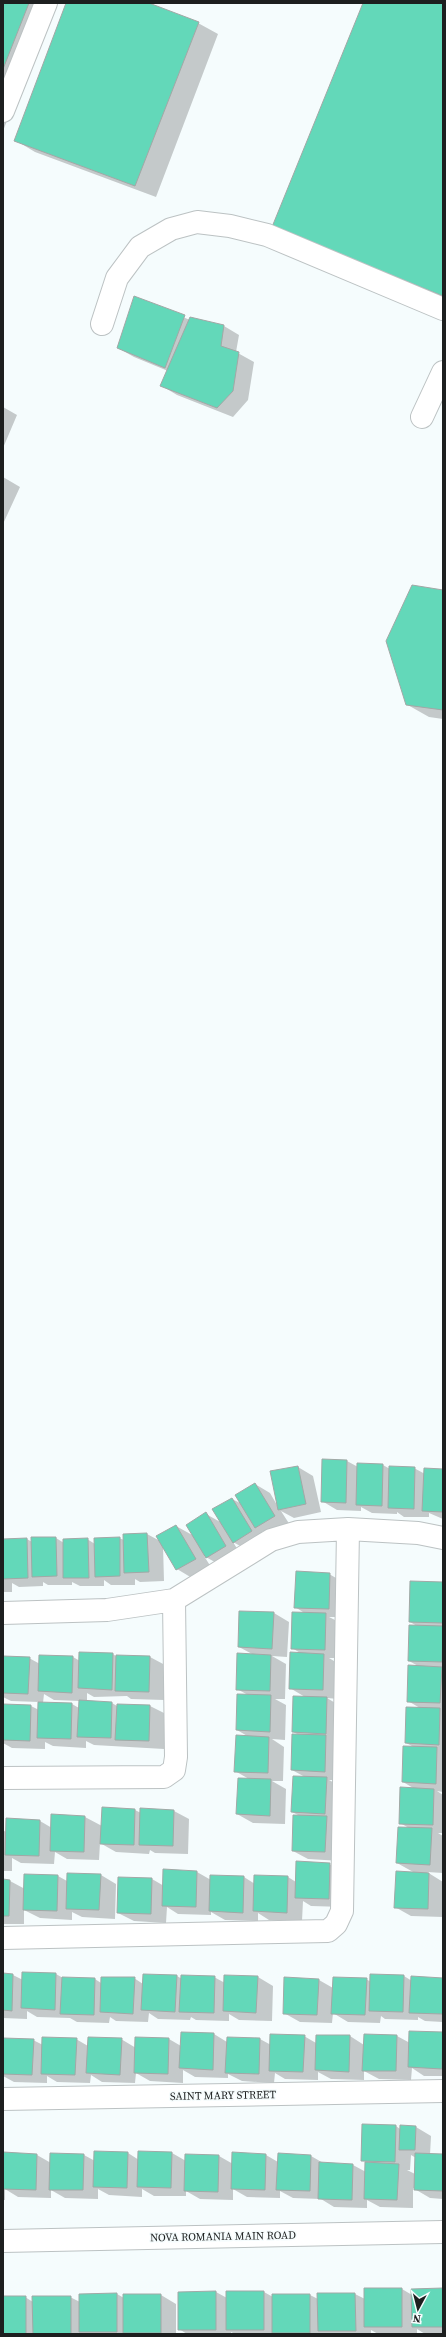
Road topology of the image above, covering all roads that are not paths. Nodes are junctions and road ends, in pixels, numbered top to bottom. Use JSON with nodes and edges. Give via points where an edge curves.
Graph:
{"nodes":[{"id":1,"x":46,"y":3,"type":"edge"},
{"id":2,"x":3,"y":111,"type":"edge"},
{"id":3,"x":443,"y":309,"type":"edge"},
{"id":4,"x":102,"y":324,"type":"dead end"},
{"id":5,"x":443,"y":372,"type":"edge"},
{"id":6,"x":422,"y":417,"type":"dead end"},
{"id":7,"x":348,"y":1529,"type":"junction"},
{"id":8,"x":443,"y":1538,"type":"edge"},
{"id":9,"x":174,"y":1600,"type":"junction"},
{"id":10,"x":3,"y":1613,"type":"edge"},
{"id":11,"x":3,"y":1778,"type":"edge"},
{"id":12,"x":3,"y":1938,"type":"edge"},
{"id":13,"x":443,"y":2091,"type":"edge"},
{"id":14,"x":3,"y":2099,"type":"edge"},
{"id":15,"x":443,"y":2232,"type":"edge"},
{"id":16,"x":3,"y":2241,"type":"edge"}],
"edges":[{"from":1,"to":2,"type":"street"},
{"from":3,"to":4,"type":"street","via":[[267,235],[198,222],[171,229],[140,247],[117,278]]},
{"from":5,"to":6,"type":"street"},
{"from":7,"to":8,"type":"street","via":[[418,1533]]},
{"from":7,"to":9,"type":"street","via":[[298,1532],[271,1540]]},
{"from":7,"to":12,"type":"street","via":[[342,1911],[336,1924],[328,1931]]},
{"from":9,"to":10,"type":"street","via":[[107,1610]]},
{"from":9,"to":11,"type":"street","via":[[174,1770],[164,1777]]},
{"from":13,"to":14,"type":"street","name":"SAINT MARY STREET"},
{"from":15,"to":16,"type":"street","name":"NOVA ROMANIA MAIN ROAD"}]}
